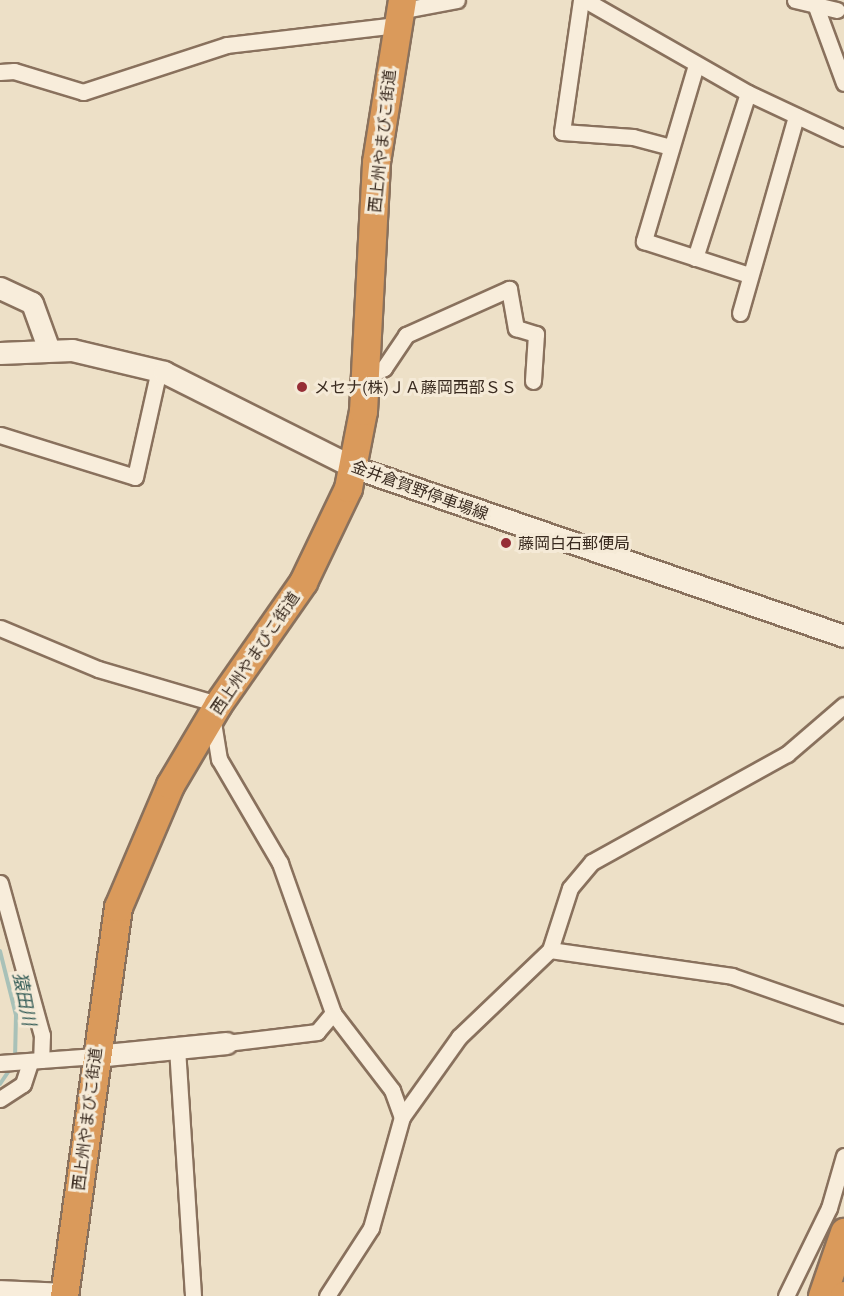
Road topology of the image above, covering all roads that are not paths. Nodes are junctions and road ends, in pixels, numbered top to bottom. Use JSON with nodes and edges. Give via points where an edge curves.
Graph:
{"nodes":[{"id":1,"x":457,"y":0,"type":"edge"},
{"id":2,"x":583,"y":0,"type":"edge"},
{"id":3,"x":795,"y":0,"type":"edge"},
{"id":4,"x":815,"y":4,"type":"junction"},
{"id":5,"x":837,"y":10,"type":"dead end"},
{"id":6,"x":399,"y":12,"type":"edge"},
{"id":7,"x":696,"y":65,"type":"junction"},
{"id":8,"x":0,"y":72,"type":"edge"},
{"id":9,"x":844,"y":83,"type":"edge"},
{"id":10,"x":748,"y":93,"type":"junction"},
{"id":11,"x":796,"y":116,"type":"junction"},
{"id":12,"x":844,"y":138,"type":"edge"},
{"id":13,"x":671,"y":147,"type":"junction"},
{"id":14,"x":695,"y":258,"type":"junction"},
{"id":15,"x":749,"y":275,"type":"junction"},
{"id":16,"x":0,"y":288,"type":"edge"},
{"id":17,"x":740,"y":313,"type":"dead end"},
{"id":18,"x":49,"y":350,"type":"junction"},
{"id":19,"x":0,"y":353,"type":"edge"},
{"id":20,"x":159,"y":370,"type":"junction"},
{"id":21,"x":365,"y":377,"type":"junction"},
{"id":22,"x":533,"y":381,"type":"dead end"},
{"id":23,"x":0,"y":435,"type":"edge"},
{"id":24,"x":353,"y":467,"type":"junction"},
{"id":25,"x":0,"y":628,"type":"edge"},
{"id":26,"x":844,"y":636,"type":"edge"},
{"id":27,"x":844,"y":705,"type":"edge"},
{"id":28,"x":215,"y":710,"type":"junction"},
{"id":29,"x":0,"y":883,"type":"edge"},
{"id":30,"x":550,"y":950,"type":"junction"},
{"id":31,"x":333,"y":1013,"type":"junction"},
{"id":32,"x":844,"y":1016,"type":"edge"},
{"id":33,"x":226,"y":1043,"type":"joint"},
{"id":34,"x":177,"y":1048,"type":"junction"},
{"id":35,"x":96,"y":1056,"type":"junction"},
{"id":36,"x":35,"y":1061,"type":"junction"},
{"id":37,"x":0,"y":1064,"type":"edge"},
{"id":38,"x":0,"y":1099,"type":"edge"},
{"id":39,"x":402,"y":1117,"type":"junction"},
{"id":40,"x":844,"y":1156,"type":"edge"},
{"id":41,"x":844,"y":1232,"type":"edge"},
{"id":42,"x":0,"y":1288,"type":"edge"},
{"id":43,"x":65,"y":1294,"type":"edge"},
{"id":44,"x":193,"y":1296,"type":"edge"},
{"id":45,"x":327,"y":1296,"type":"edge"},
{"id":46,"x":786,"y":1296,"type":"edge"},
{"id":47,"x":822,"y":1296,"type":"edge"}],
"edges":[{"from":1,"to":6,"type":"street"},
{"from":2,"to":7,"type":"street"},
{"from":2,"to":13,"type":"street","via":[[562,132],[633,137]]},
{"from":3,"to":4,"type":"street"},
{"from":4,"to":5,"type":"street"},
{"from":4,"to":9,"type":"street"},
{"from":6,"to":8,"type":"street","via":[[227,45],[83,92],[14,70]]},
{"from":6,"to":21,"type":"highway","name":"西上州やまびこ街道","via":[[376,162]]},
{"from":7,"to":10,"type":"street"},
{"from":7,"to":13,"type":"street"},
{"from":10,"to":11,"type":"street"},
{"from":10,"to":14,"type":"street"},
{"from":11,"to":12,"type":"street"},
{"from":11,"to":15,"type":"street"},
{"from":13,"to":14,"type":"street","via":[[644,241]]},
{"from":14,"to":15,"type":"street"},
{"from":15,"to":17,"type":"street"},
{"from":16,"to":18,"type":"main road","via":[[32,303]]},
{"from":18,"to":19,"type":"main road","name":"金井倉賀野停車場線"},
{"from":18,"to":20,"type":"main road","name":"金井倉賀野停車場線","via":[[96,354]]},
{"from":20,"to":23,"type":"street","via":[[135,477]]},
{"from":20,"to":24,"type":"main road","name":"金井倉賀野停車場線"},
{"from":21,"to":22,"type":"street","via":[[384,368],[406,335],[509,289],[516,328],[536,334]]},
{"from":21,"to":24,"type":"highway","name":"西上州やまびこ街道"},
{"from":24,"to":26,"type":"main road","name":"金井倉賀野停車場線"},
{"from":24,"to":28,"type":"highway","name":"西上州やまびこ街道","via":[[323,549]]},
{"from":25,"to":28,"type":"street","via":[[98,669]]},
{"from":27,"to":30,"type":"street","via":[[787,754],[592,862],[570,888]]},
{"from":28,"to":31,"type":"street","via":[[219,759],[280,863]]},
{"from":28,"to":35,"type":"highway","name":"西上州やまびこ街道","via":[[170,785],[118,907]]},
{"from":29,"to":36,"type":"street","via":[[42,1035]]},
{"from":30,"to":32,"type":"street","via":[[732,976]]},
{"from":30,"to":39,"type":"street","via":[[459,1037]]},
{"from":31,"to":33,"type":"street","via":[[316,1032]]},
{"from":31,"to":39,"type":"street","via":[[392,1090]]},
{"from":33,"to":34,"type":"main road"},
{"from":34,"to":35,"type":"main road"},
{"from":34,"to":44,"type":"street"},
{"from":35,"to":36,"type":"street"},
{"from":35,"to":43,"type":"highway","name":"西上州やまびこ街道"},
{"from":36,"to":37,"type":"street"},
{"from":36,"to":38,"type":"street","via":[[23,1084]]},
{"from":39,"to":45,"type":"street","via":[[371,1228]]},
{"from":40,"to":46,"type":"street","via":[[829,1208]]},
{"from":41,"to":47,"type":"highway"},
{"from":42,"to":43,"type":"street"}]}
